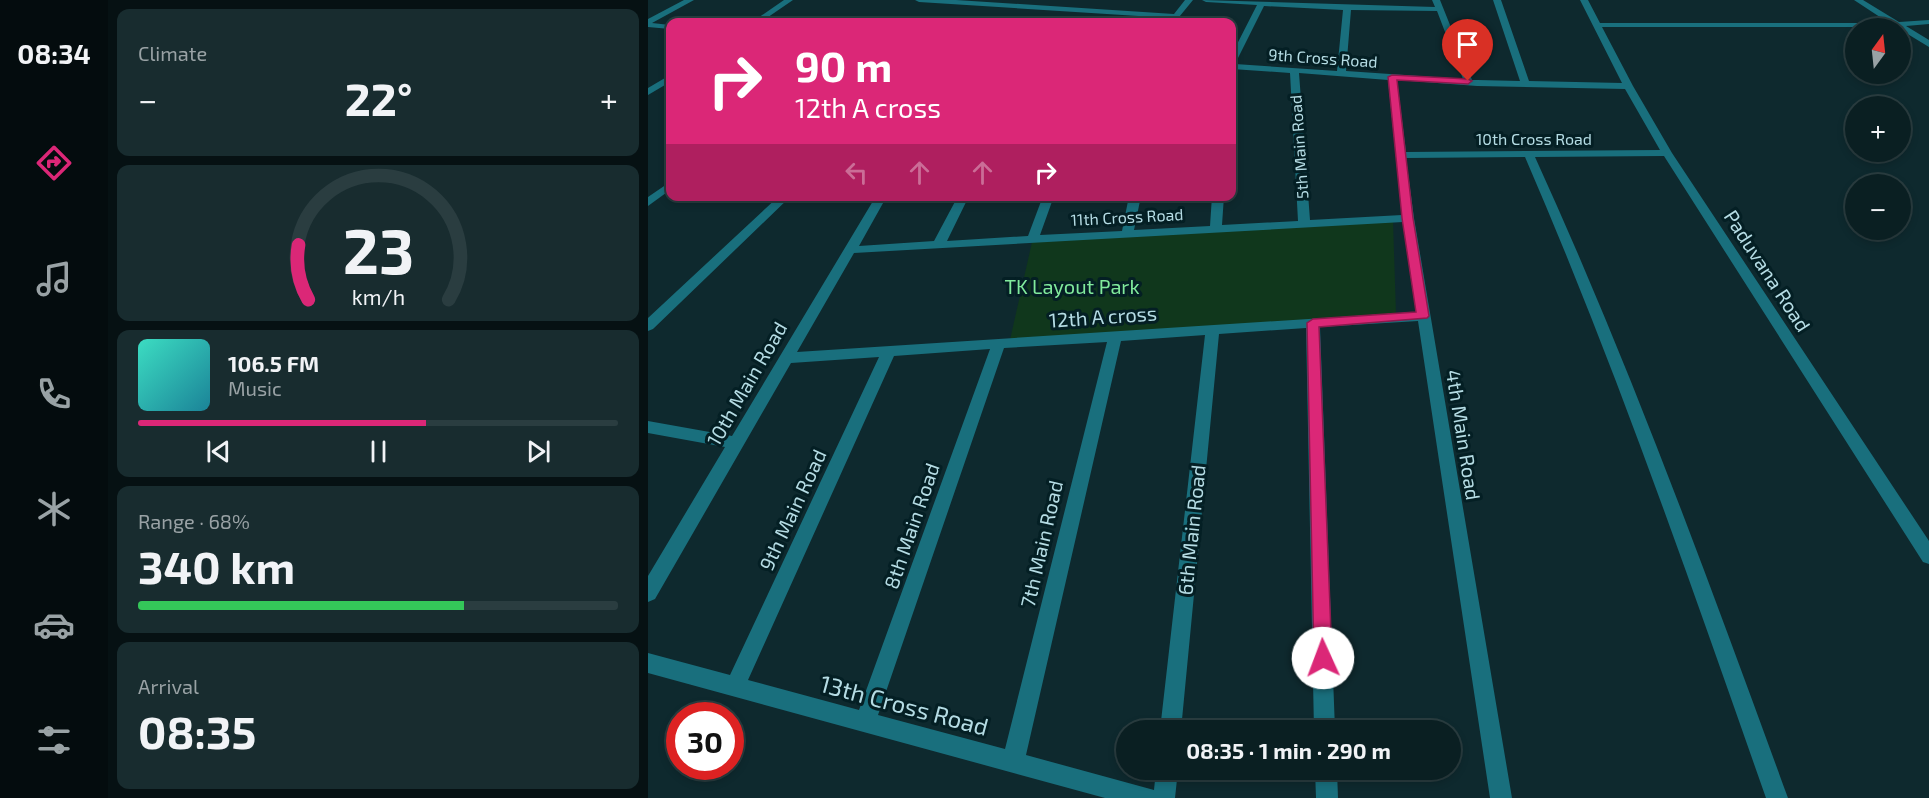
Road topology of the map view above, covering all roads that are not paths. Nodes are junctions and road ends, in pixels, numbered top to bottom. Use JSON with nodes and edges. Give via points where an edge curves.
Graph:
{"nodes":[{"id":1,"x":690,"y":0,"type":"edge"},
{"id":2,"x":789,"y":0,"type":"edge"},
{"id":3,"x":919,"y":0,"type":"edge"},
{"id":4,"x":1084,"y":0,"type":"edge"},
{"id":5,"x":1189,"y":0,"type":"edge"},
{"id":6,"x":1206,"y":0,"type":"edge"},
{"id":7,"x":1436,"y":0,"type":"edge"},
{"id":8,"x":1497,"y":0,"type":"edge"},
{"id":9,"x":1584,"y":0,"type":"edge"},
{"id":10,"x":1858,"y":0,"type":"edge"},
{"id":11,"x":1261,"y":4,"type":"junction"},
{"id":12,"x":1347,"y":8,"type":"junction"},
{"id":13,"x":1440,"y":9,"type":"junction"},
{"id":14,"x":1075,"y":10,"type":"junction"},
{"id":15,"x":762,"y":18,"type":"edge"},
{"id":16,"x":1162,"y":18,"type":"edge"},
{"id":17,"x":1174,"y":18,"type":"edge"},
{"id":18,"x":1885,"y":18,"type":"edge"},
{"id":19,"x":1929,"y":22,"type":"edge"},
{"id":20,"x":1911,"y":24,"type":"edge"},
{"id":21,"x":1596,"y":25,"type":"junction"},
{"id":22,"x":1845,"y":25,"type":"edge"},
{"id":23,"x":650,"y":26,"type":"edge"},
{"id":24,"x":666,"y":27,"type":"edge"},
{"id":25,"x":1911,"y":34,"type":"edge"},
{"id":26,"x":1929,"y":44,"type":"edge"},
{"id":27,"x":1236,"y":56,"type":"edge"},
{"id":28,"x":1236,"y":64,"type":"edge"},
{"id":29,"x":1294,"y":71,"type":"junction"},
{"id":30,"x":1341,"y":73,"type":"junction"},
{"id":31,"x":1392,"y":77,"type":"junction"},
{"id":32,"x":666,"y":81,"type":"edge"},
{"id":33,"x":1468,"y":81,"type":"junction"},
{"id":34,"x":1525,"y":83,"type":"junction"},
{"id":35,"x":1628,"y":86,"type":"junction"},
{"id":36,"x":648,"y":92,"type":"edge"},
{"id":37,"x":1667,"y":153,"type":"junction"},
{"id":38,"x":1529,"y":154,"type":"junction"},
{"id":39,"x":1401,"y":155,"type":"junction"},
{"id":40,"x":666,"y":188,"type":"edge"},
{"id":41,"x":781,"y":201,"type":"edge"},
{"id":42,"x":879,"y":201,"type":"edge"},
{"id":43,"x":961,"y":201,"type":"edge"},
{"id":44,"x":1047,"y":201,"type":"edge"},
{"id":45,"x":1134,"y":201,"type":"edge"},
{"id":46,"x":1218,"y":201,"type":"edge"},
{"id":47,"x":648,"y":203,"type":"edge"},
{"id":48,"x":1408,"y":218,"type":"junction"},
{"id":49,"x":1304,"y":223,"type":"junction"},
{"id":50,"x":1216,"y":228,"type":"junction"},
{"id":51,"x":1127,"y":233,"type":"junction"},
{"id":52,"x":1033,"y":239,"type":"junction"},
{"id":53,"x":939,"y":244,"type":"junction"},
{"id":54,"x":849,"y":250,"type":"junction"},
{"id":55,"x":1422,"y":316,"type":"junction"},
{"id":56,"x":1313,"y":323,"type":"junction"},
{"id":57,"x":648,"y":326,"type":"edge"},
{"id":58,"x":1213,"y":329,"type":"junction"},
{"id":59,"x":1115,"y":336,"type":"junction"},
{"id":60,"x":999,"y":344,"type":"junction"},
{"id":61,"x":889,"y":351,"type":"junction"},
{"id":62,"x":787,"y":358,"type":"junction"},
{"id":63,"x":648,"y":427,"type":"edge"},
{"id":64,"x":737,"y":443,"type":"junction"},
{"id":65,"x":1929,"y":556,"type":"edge"},
{"id":66,"x":648,"y":593,"type":"edge"},
{"id":67,"x":648,"y":663,"type":"edge"},
{"id":68,"x":735,"y":687,"type":"junction"},
{"id":69,"x":1172,"y":720,"type":"edge"},
{"id":70,"x":1325,"y":720,"type":"edge"},
{"id":71,"x":865,"y":722,"type":"junction"},
{"id":72,"x":1013,"y":762,"type":"junction"},
{"id":73,"x":1166,"y":780,"type":"edge"},
{"id":74,"x":1326,"y":780,"type":"edge"},
{"id":75,"x":1146,"y":798,"type":"edge"},
{"id":76,"x":1164,"y":798,"type":"edge"},
{"id":77,"x":1327,"y":798,"type":"edge"},
{"id":78,"x":1501,"y":798,"type":"edge"},
{"id":79,"x":1777,"y":798,"type":"edge"}],
"edges":[{"from":1,"to":23,"type":"street"},
{"from":2,"to":15,"type":"street"},
{"from":3,"to":14,"type":"street"},
{"from":4,"to":14,"type":"street"},
{"from":5,"to":17,"type":"street"},
{"from":6,"to":11,"type":"street"},
{"from":7,"to":13,"type":"street"},
{"from":8,"to":34,"type":"street"},
{"from":9,"to":21,"type":"street","name":"Paduvana Road"},
{"from":10,"to":18,"type":"street"},
{"from":11,"to":12,"type":"street"},
{"from":11,"to":27,"type":"street"},
{"from":12,"to":13,"type":"street"},
{"from":12,"to":30,"type":"street"},
{"from":13,"to":33,"type":"street"},
{"from":14,"to":16,"type":"street"},
{"from":19,"to":20,"type":"street"},
{"from":21,"to":22,"type":"street"},
{"from":21,"to":35,"type":"street","name":"Paduvana Road"},
{"from":23,"to":24,"type":"street"},
{"from":25,"to":26,"type":"street"},
{"from":28,"to":29,"type":"street","name":"9th Cross Road"},
{"from":29,"to":30,"type":"street","name":"9th Cross Road"},
{"from":29,"to":49,"type":"street","name":"5th Main Road"},
{"from":30,"to":31,"type":"street","name":"9th Cross Road"},
{"from":31,"to":33,"type":"street","name":"9th Cross Road"},
{"from":31,"to":39,"type":"street","name":"4th Main Road"},
{"from":32,"to":36,"type":"street"},
{"from":33,"to":34,"type":"street","name":"9th Cross Road"},
{"from":34,"to":35,"type":"street","name":"9th Cross Road"},
{"from":35,"to":37,"type":"street","name":"Paduvana Road"},
{"from":37,"to":38,"type":"street","name":"10th Cross Road"},
{"from":37,"to":65,"type":"street","name":"Paduvana Road"},
{"from":38,"to":39,"type":"street","name":"10th Cross Road"},
{"from":38,"to":79,"type":"street","via":[[1644,430]]},
{"from":39,"to":48,"type":"street","name":"4th Main Road"},
{"from":40,"to":47,"type":"street"},
{"from":41,"to":57,"type":"street"},
{"from":42,"to":54,"type":"street","name":"10th Main Road"},
{"from":43,"to":53,"type":"street"},
{"from":44,"to":52,"type":"street"},
{"from":45,"to":51,"type":"street"},
{"from":46,"to":50,"type":"street"},
{"from":48,"to":49,"type":"street","name":"11th Cross Road"},
{"from":48,"to":55,"type":"street","name":"4th Main Road"},
{"from":49,"to":50,"type":"street","name":"11th Cross Road"},
{"from":50,"to":51,"type":"street","name":"11th Cross Road"},
{"from":51,"to":52,"type":"street","name":"11th Cross Road"},
{"from":52,"to":53,"type":"street","name":"11th Cross Road"},
{"from":53,"to":54,"type":"street","name":"11th Cross Road"},
{"from":54,"to":62,"type":"street","name":"10th Main Road"},
{"from":55,"to":56,"type":"street","name":"12th A cross"},
{"from":55,"to":78,"type":"street","name":"4th Main Road"},
{"from":56,"to":58,"type":"street","name":"12th A cross"},
{"from":56,"to":70,"type":"street"},
{"from":58,"to":59,"type":"street","name":"12th A cross"},
{"from":58,"to":69,"type":"street","name":"6th Main Road"},
{"from":59,"to":60,"type":"street","name":"12th A cross"},
{"from":59,"to":72,"type":"street","name":"7th Main Road"},
{"from":60,"to":61,"type":"street","name":"12th A cross"},
{"from":60,"to":71,"type":"street","name":"8th Main Road"},
{"from":61,"to":62,"type":"street","name":"12th A cross"},
{"from":61,"to":68,"type":"street","name":"9th Main Road"},
{"from":62,"to":64,"type":"street","name":"10th Main Road"},
{"from":63,"to":64,"type":"street"},
{"from":64,"to":66,"type":"street","name":"10th Main Road"},
{"from":67,"to":68,"type":"street","name":"13th Cross Road"},
{"from":68,"to":71,"type":"street","name":"13th Cross Road"},
{"from":71,"to":72,"type":"street","name":"13th Cross Road"},
{"from":72,"to":75,"type":"street","name":"13th Cross Road"},
{"from":73,"to":76,"type":"street"},
{"from":74,"to":77,"type":"street"}]}
